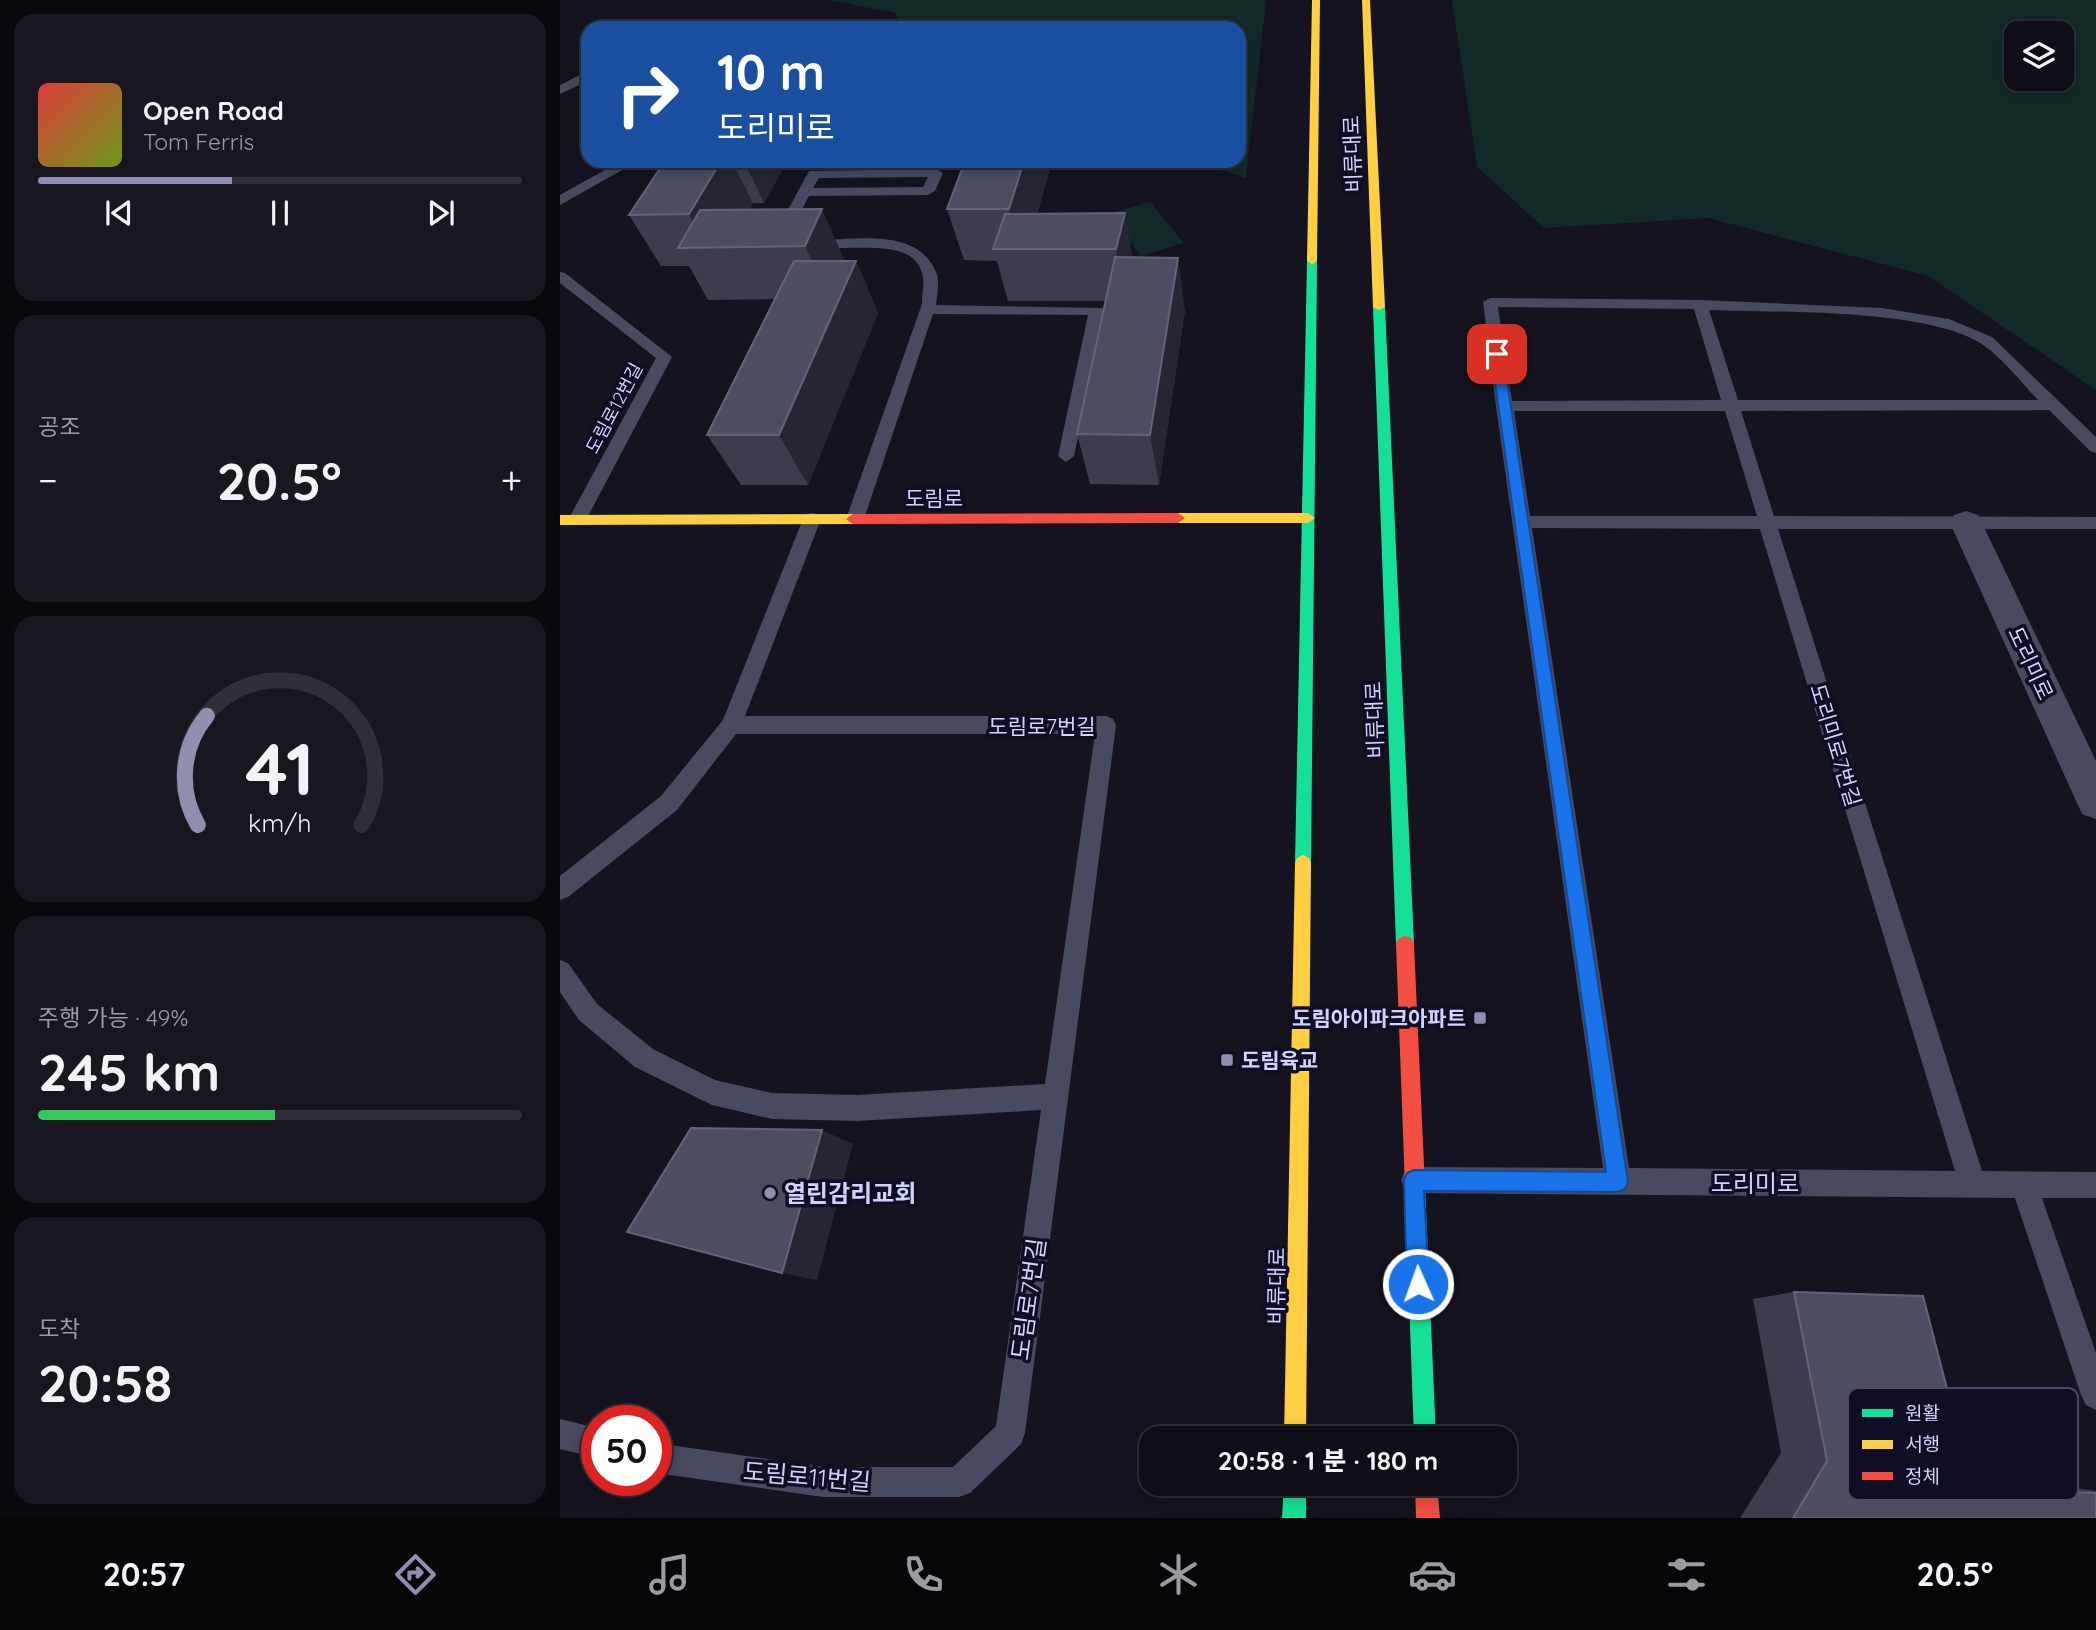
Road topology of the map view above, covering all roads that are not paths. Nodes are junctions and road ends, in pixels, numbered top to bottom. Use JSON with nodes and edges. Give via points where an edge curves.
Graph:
{"nodes":[{"id":1,"x":1316,"y":0,"type":"edge"},
{"id":2,"x":1366,"y":0,"type":"edge"},
{"id":3,"x":581,"y":80,"type":"edge"},
{"id":4,"x":560,"y":90,"type":"edge"},
{"id":5,"x":619,"y":168,"type":"edge"},
{"id":6,"x":805,"y":192,"type":"junction"},
{"id":7,"x":560,"y":201,"type":"edge"},
{"id":8,"x":560,"y":276,"type":"edge"},
{"id":9,"x":1700,"y":305,"type":"junction"},
{"id":10,"x":928,"y":309,"type":"junction"},
{"id":11,"x":2053,"y":405,"type":"junction"},
{"id":12,"x":1504,"y":406,"type":"junction"},
{"id":13,"x":1730,"y":406,"type":"junction"},
{"id":14,"x":2096,"y":447,"type":"edge"},
{"id":15,"x":1066,"y":456,"type":"dead end"},
{"id":16,"x":1308,"y":517,"type":"junction"},
{"id":17,"x":812,"y":519,"type":"junction"},
{"id":18,"x":855,"y":519,"type":"junction"},
{"id":19,"x":568,"y":520,"type":"edge"},
{"id":20,"x":1521,"y":522,"type":"junction"},
{"id":21,"x":1767,"y":523,"type":"junction"},
{"id":22,"x":1966,"y":523,"type":"junction"},
{"id":23,"x":2096,"y":523,"type":"edge"},
{"id":24,"x":731,"y":725,"type":"junction"},
{"id":25,"x":2096,"y":802,"type":"edge"},
{"id":26,"x":560,"y":890,"type":"edge"},
{"id":27,"x":560,"y":971,"type":"edge"},
{"id":28,"x":1055,"y":1096,"type":"junction"},
{"id":29,"x":1414,"y":1180,"type":"junction"},
{"id":30,"x":1618,"y":1182,"type":"junction"},
{"id":31,"x":1973,"y":1185,"type":"junction"},
{"id":32,"x":2024,"y":1185,"type":"junction"},
{"id":33,"x":2096,"y":1185,"type":"edge"},
{"id":34,"x":2096,"y":1395,"type":"edge"},
{"id":35,"x":1295,"y":1426,"type":"edge"},
{"id":36,"x":1424,"y":1426,"type":"edge"},
{"id":37,"x":560,"y":1434,"type":"edge"},
{"id":38,"x":581,"y":1439,"type":"edge"},
{"id":39,"x":672,"y":1460,"type":"edge"},
{"id":40,"x":960,"y":1482,"type":"joint"},
{"id":41,"x":1295,"y":1496,"type":"edge"},
{"id":42,"x":1427,"y":1496,"type":"edge"},
{"id":43,"x":1294,"y":1518,"type":"edge"},
{"id":44,"x":1428,"y":1518,"type":"edge"}],
"edges":[{"from":1,"to":16,"type":"main road","name":"비류대로"},
{"from":2,"to":29,"type":"main road","name":"비류대로"},
{"from":3,"to":4,"type":"lane"},
{"from":5,"to":7,"type":"lane"},
{"from":6,"to":6,"type":"lane","via":[[814,174],[936,173],[929,191]]},
{"from":6,"to":10,"type":"lane","via":[[787,233],[810,243],[892,243],[915,255],[929,273]]},
{"from":8,"to":19,"type":"lane","name":"도림로12번길","via":[[664,357]]},
{"from":9,"to":11,"type":"lane","via":[[1882,313],[1949,324],[1987,340]]},
{"from":9,"to":12,"type":"lane","via":[[1490,302]]},
{"from":9,"to":13,"type":"lane","name":"도리미로7번길"},
{"from":10,"to":15,"type":"lane","via":[[1097,311]]},
{"from":10,"to":18,"type":"lane","via":[[924,340]]},
{"from":11,"to":13,"type":"lane"},
{"from":11,"to":14,"type":"lane"},
{"from":12,"to":13,"type":"lane"},
{"from":12,"to":20,"type":"lane"},
{"from":13,"to":21,"type":"lane","name":"도리미로7번길"},
{"from":16,"to":18,"type":"main road","name":"도림로"},
{"from":16,"to":35,"type":"main road","name":"비류대로"},
{"from":17,"to":18,"type":"main road","name":"도림로"},
{"from":17,"to":19,"type":"main road","name":"도림로"},
{"from":17,"to":24,"type":"lane"},
{"from":20,"to":21,"type":"lane"},
{"from":20,"to":30,"type":"lane"},
{"from":21,"to":22,"type":"lane"},
{"from":21,"to":31,"type":"lane","name":"도리미로7번길"},
{"from":22,"to":23,"type":"lane"},
{"from":22,"to":25,"type":"street","name":"도리미로"},
{"from":24,"to":26,"type":"lane","via":[[668,803]]},
{"from":24,"to":28,"type":"lane","name":"도림로7번길","via":[[1106,725]]},
{"from":27,"to":28,"type":"lane","via":[[588,1012],[644,1058],[712,1092],[772,1106],[857,1108]]},
{"from":28,"to":40,"type":"lane","name":"도림로7번길","via":[[1010,1433]]},
{"from":29,"to":30,"type":"lane","name":"도리미로"},
{"from":29,"to":36,"type":"main road","name":"비류대로"},
{"from":30,"to":31,"type":"lane","name":"도리미로"},
{"from":31,"to":32,"type":"lane","name":"도리미로"},
{"from":32,"to":33,"type":"lane","name":"도리미로"},
{"from":32,"to":34,"type":"lane"},
{"from":37,"to":38,"type":"lane"},
{"from":39,"to":40,"type":"lane","name":"도림로11번길","via":[[823,1482]]},
{"from":41,"to":43,"type":"main road"},
{"from":42,"to":44,"type":"main road"}]}
